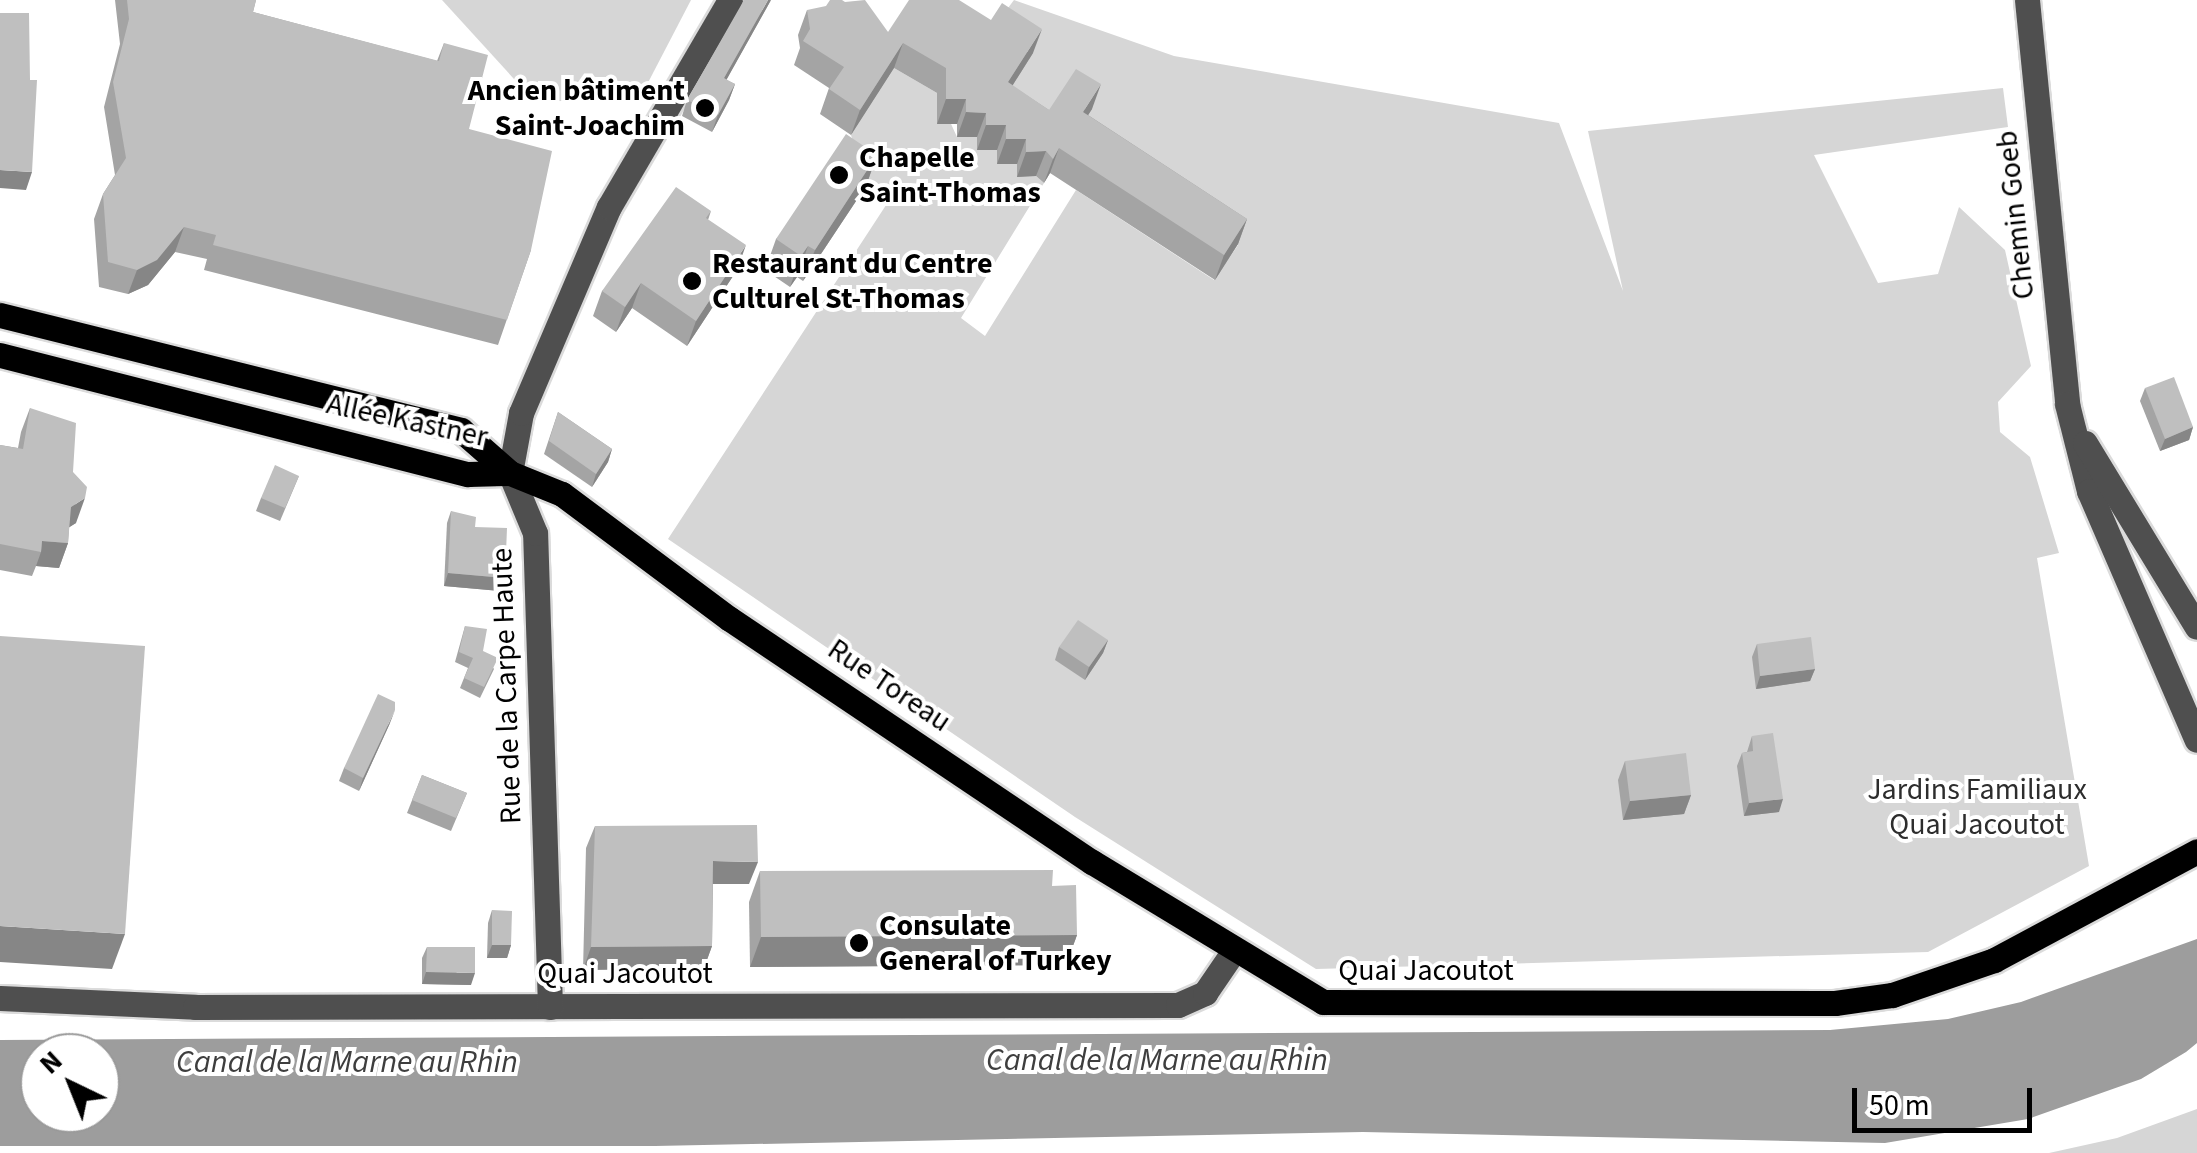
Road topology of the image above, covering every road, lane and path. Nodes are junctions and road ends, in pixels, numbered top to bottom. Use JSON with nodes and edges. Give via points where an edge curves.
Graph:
{"nodes":[{"id":1,"x":730,"y":0,"type":"edge"},
{"id":2,"x":2028,"y":0,"type":"edge"},
{"id":3,"x":0,"y":314,"type":"edge"},
{"id":4,"x":0,"y":355,"type":"edge"},
{"id":5,"x":344,"y":400,"type":"junction"},
{"id":6,"x":2073,"y":422,"type":"junction"},
{"id":7,"x":336,"y":440,"type":"junction"},
{"id":8,"x":510,"y":473,"type":"junction"},
{"id":9,"x":2197,"y":627,"type":"edge"},
{"id":10,"x":2197,"y":740,"type":"edge"},
{"id":11,"x":2197,"y":852,"type":"edge"},
{"id":12,"x":1234,"y":952,"type":"junction"},
{"id":13,"x":0,"y":998,"type":"edge"},
{"id":14,"x":550,"y":1007,"type":"junction"}],
"edges":[{"from":1,"to":8,"type":"street","via":[[609,207],[521,413]]},
{"from":2,"to":6,"type":"street","name":"Chemin Goeb"},
{"from":3,"to":5,"type":"main road","name":"Allée Kastner"},
{"from":4,"to":7,"type":"main road","name":"Allée Kastner"},
{"from":5,"to":7,"type":"main road"},
{"from":5,"to":8,"type":"main road","name":"Allée Kastner","via":[[461,430]]},
{"from":6,"to":9,"type":"street","name":"Chemin Goeb"},
{"from":6,"to":10,"type":"street","name":"Chemin Goeb","via":[[2089,491]]},
{"from":7,"to":8,"type":"main road","name":"Allée Kastner","via":[[468,474]]},
{"from":8,"to":12,"type":"main road","name":"Rue Toreau","via":[[562,494],[730,620]]},
{"from":8,"to":14,"type":"street","name":"Rue de la Carpe Haute","via":[[535,533]]},
{"from":11,"to":12,"type":"main road","name":"Quai Jacoutot","via":[[1944,982],[1835,1003],[1323,1002]]},
{"from":12,"to":14,"type":"street","name":"Quai Jacoutot","via":[[1205,993],[1178,1005]]},
{"from":13,"to":14,"type":"street","name":"Quai Jacoutot","via":[[194,1007]]}]}
